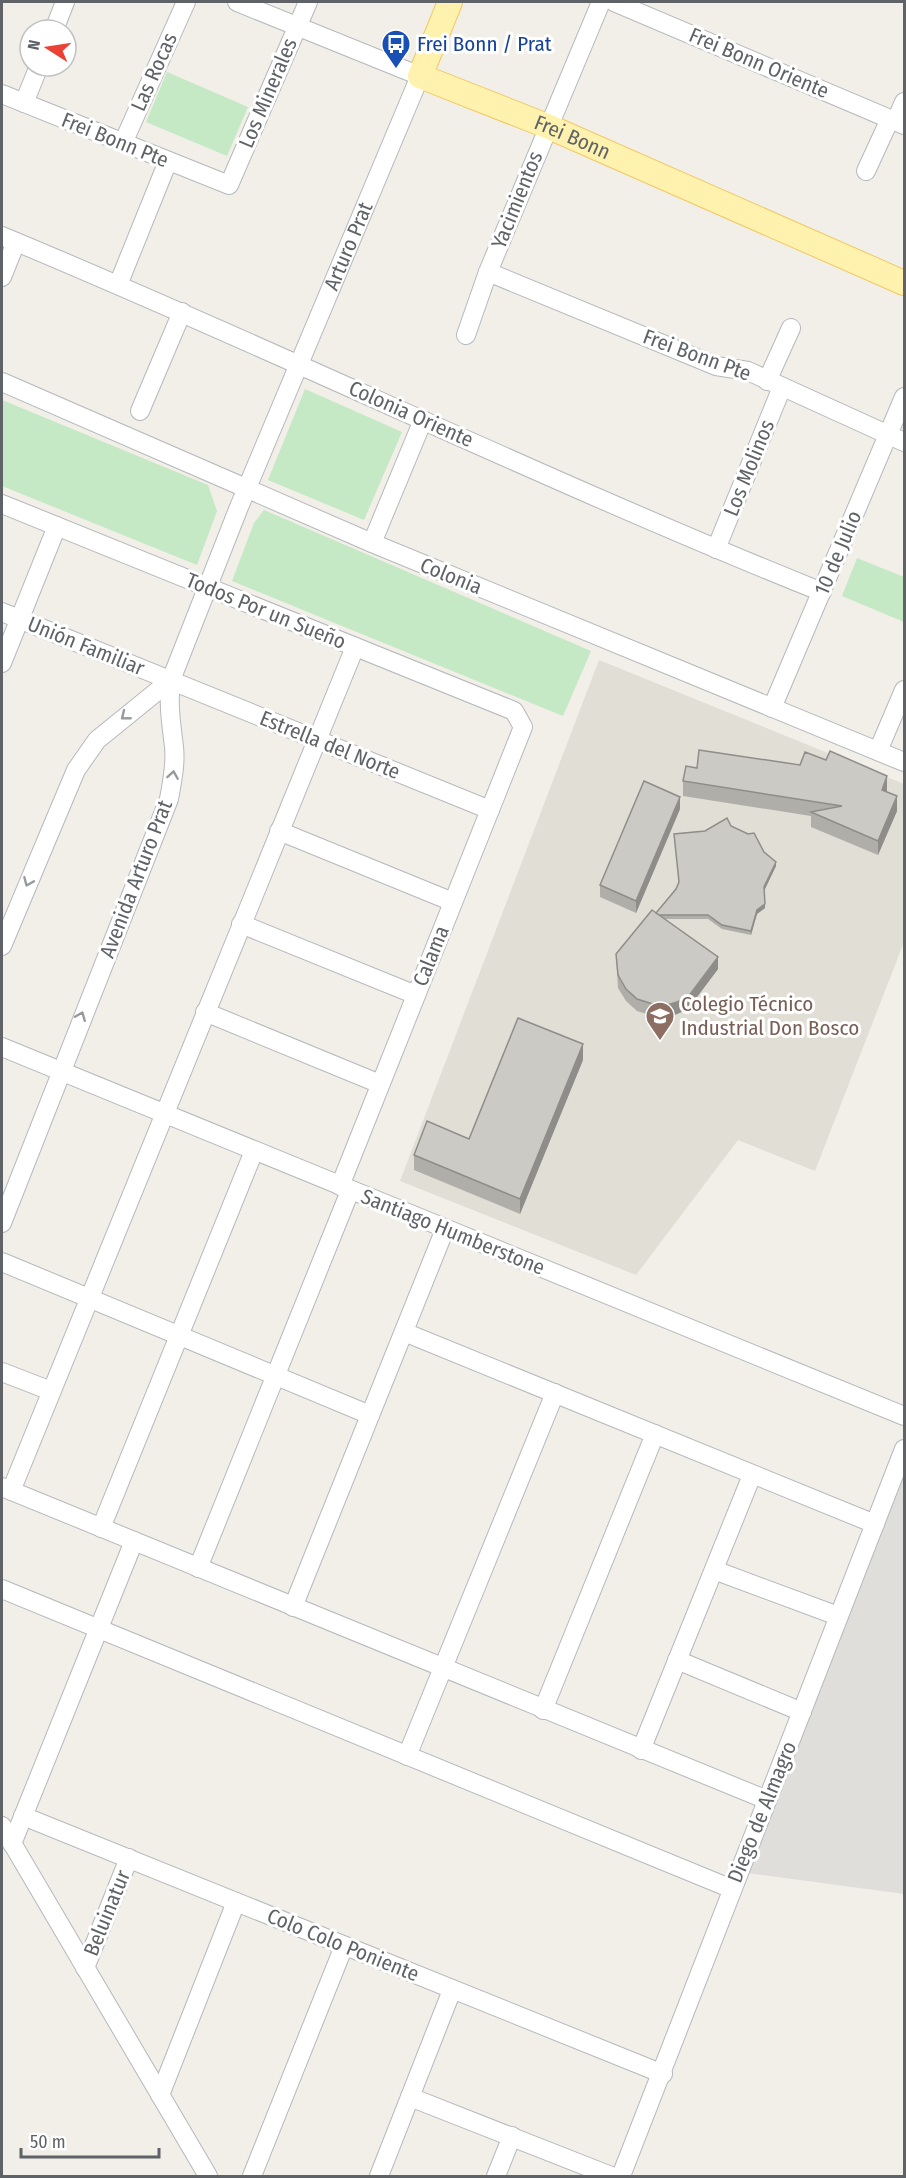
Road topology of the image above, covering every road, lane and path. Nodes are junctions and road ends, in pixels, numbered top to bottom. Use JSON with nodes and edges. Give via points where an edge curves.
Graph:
{"nodes":[{"id":1,"x":65,"y":2,"type":"edge"},
{"id":2,"x":186,"y":2,"type":"edge"},
{"id":3,"x":237,"y":2,"type":"edge"},
{"id":4,"x":308,"y":2,"type":"edge"},
{"id":5,"x":450,"y":2,"type":"edge"},
{"id":6,"x":601,"y":2,"type":"edge"},
{"id":7,"x":614,"y":2,"type":"edge"},
{"id":8,"x":59,"y":18,"type":"edge"},
{"id":9,"x":298,"y":26,"type":"junction"},
{"id":10,"x":420,"y":76,"type":"junction"},
{"id":11,"x":34,"y":78,"type":"edge"},
{"id":12,"x":2,"y":94,"type":"edge"},
{"id":13,"x":904,"y":102,"type":"edge"},
{"id":14,"x":24,"y":103,"type":"junction"},
{"id":15,"x":897,"y":122,"type":"edge"},
{"id":16,"x":547,"y":126,"type":"junction"},
{"id":17,"x":123,"y":143,"type":"junction"},
{"id":18,"x":168,"y":161,"type":"junction"},
{"id":19,"x":866,"y":171,"type":"dead end"},
{"id":20,"x":229,"y":185,"type":"joint"},
{"id":21,"x":9,"y":238,"type":"edge"},
{"id":22,"x":488,"y":272,"type":"junction"},
{"id":23,"x":2,"y":277,"type":"edge"},
{"id":24,"x":904,"y":283,"type":"edge"},
{"id":25,"x":118,"y":285,"type":"junction"},
{"id":26,"x":182,"y":312,"type":"junction"},
{"id":27,"x":791,"y":328,"type":"dead end"},
{"id":28,"x":466,"y":335,"type":"dead end"},
{"id":29,"x":299,"y":363,"type":"junction"},
{"id":30,"x":2,"y":382,"type":"edge"},
{"id":31,"x":774,"y":384,"type":"junction"},
{"id":32,"x":904,"y":397,"type":"edge"},
{"id":33,"x":140,"y":411,"type":"dead end"},
{"id":34,"x":423,"y":420,"type":"junction"},
{"id":35,"x":896,"y":439,"type":"edge"},
{"id":36,"x":246,"y":490,"type":"junction"},
{"id":37,"x":2,"y":504,"type":"edge"},
{"id":38,"x":57,"y":526,"type":"junction"},
{"id":39,"x":372,"y":543,"type":"junction"},
{"id":40,"x":716,"y":549,"type":"junction"},
{"id":41,"x":207,"y":587,"type":"junction"},
{"id":42,"x":822,"y":592,"type":"junction"},
{"id":43,"x":2,"y":612,"type":"edge"},
{"id":44,"x":19,"y":619,"type":"junction"},
{"id":45,"x":355,"y":647,"type":"junction"},
{"id":46,"x":2,"y":663,"type":"edge"},
{"id":47,"x":171,"y":680,"type":"junction"},
{"id":48,"x":904,"y":690,"type":"edge"},
{"id":49,"x":772,"y":708,"type":"junction"},
{"id":50,"x":523,"y":727,"type":"joint"},
{"id":51,"x":317,"y":740,"type":"junction"},
{"id":52,"x":878,"y":752,"type":"junction"},
{"id":53,"x":904,"y":762,"type":"edge"},
{"id":54,"x":490,"y":810,"type":"junction"},
{"id":55,"x":279,"y":831,"type":"junction"},
{"id":56,"x":453,"y":902,"type":"junction"},
{"id":57,"x":241,"y":924,"type":"junction"},
{"id":58,"x":2,"y":946,"type":"edge"},
{"id":59,"x":416,"y":995,"type":"junction"},
{"id":60,"x":205,"y":1012,"type":"junction"},
{"id":61,"x":2,"y":1047,"type":"edge"},
{"id":62,"x":60,"y":1070,"type":"junction"},
{"id":63,"x":381,"y":1084,"type":"junction"},
{"id":64,"x":163,"y":1113,"type":"junction"},
{"id":65,"x":254,"y":1150,"type":"junction"},
{"id":66,"x":345,"y":1188,"type":"junction"},
{"id":67,"x":2,"y":1223,"type":"edge"},
{"id":68,"x":446,"y":1229,"type":"junction"},
{"id":69,"x":2,"y":1262,"type":"edge"},
{"id":70,"x":89,"y":1298,"type":"junction"},
{"id":71,"x":404,"y":1332,"type":"junction"},
{"id":72,"x":179,"y":1336,"type":"junction"},
{"id":73,"x":2,"y":1372,"type":"edge"},
{"id":74,"x":276,"y":1376,"type":"junction"},
{"id":75,"x":51,"y":1391,"type":"junction"},
{"id":76,"x":555,"y":1393,"type":"junction"},
{"id":77,"x":370,"y":1415,"type":"junction"},
{"id":78,"x":904,"y":1416,"type":"edge"},
{"id":79,"x":655,"y":1434,"type":"junction"},
{"id":80,"x":904,"y":1449,"type":"edge"},
{"id":81,"x":753,"y":1474,"type":"junction"},
{"id":82,"x":6,"y":1489,"type":"edge"},
{"id":83,"x":875,"y":1524,"type":"junction"},
{"id":84,"x":101,"y":1528,"type":"junction"},
{"id":85,"x":134,"y":1541,"type":"junction"},
{"id":86,"x":198,"y":1568,"type":"junction"},
{"id":87,"x":714,"y":1570,"type":"junction"},
{"id":88,"x":2,"y":1589,"type":"edge"},
{"id":89,"x":293,"y":1607,"type":"junction"},
{"id":90,"x":838,"y":1616,"type":"junction"},
{"id":91,"x":99,"y":1629,"type":"junction"},
{"id":92,"x":677,"y":1660,"type":"junction"},
{"id":93,"x":442,"y":1668,"type":"junction"},
{"id":94,"x":543,"y":1710,"type":"junction"},
{"id":95,"x":802,"y":1712,"type":"junction"},
{"id":96,"x":641,"y":1750,"type":"junction"},
{"id":97,"x":407,"y":1756,"type":"junction"},
{"id":98,"x":767,"y":1800,"type":"junction"},
{"id":99,"x":23,"y":1816,"type":"junction"},
{"id":100,"x":2,"y":1826,"type":"edge"},
{"id":101,"x":12,"y":1844,"type":"junction"},
{"id":102,"x":129,"y":1858,"type":"junction"},
{"id":103,"x":732,"y":1890,"type":"junction"},
{"id":104,"x":236,"y":1902,"type":"junction"},
{"id":105,"x":344,"y":1946,"type":"junction"},
{"id":106,"x":85,"y":1968,"type":"junction"},
{"id":107,"x":452,"y":1990,"type":"junction"},
{"id":108,"x":663,"y":2074,"type":"junction"},
{"id":109,"x":160,"y":2095,"type":"junction"},
{"id":110,"x":410,"y":2097,"type":"junction"},
{"id":111,"x":512,"y":2136,"type":"junction"},
{"id":112,"x":208,"y":2176,"type":"edge"},
{"id":113,"x":252,"y":2176,"type":"edge"},
{"id":114,"x":379,"y":2176,"type":"edge"},
{"id":115,"x":496,"y":2176,"type":"edge"},
{"id":116,"x":611,"y":2176,"type":"edge"},
{"id":117,"x":621,"y":2176,"type":"edge"}],
"edges":[{"from":1,"to":8,"type":"street"},
{"from":2,"to":17,"type":"street","name":"Las Rocas"},
{"from":3,"to":9,"type":"street","name":"Frei Bonn"},
{"from":4,"to":9,"type":"street","name":"Los Minerales"},
{"from":5,"to":10,"type":"main road","name":"Arturo Prat"},
{"from":6,"to":16,"type":"street","name":"Yacimientos"},
{"from":7,"to":15,"type":"street","name":"Frei Bonn Oriente"},
{"from":9,"to":10,"type":"street","name":"Frei Bonn"},
{"from":9,"to":20,"type":"street","name":"Los Minerales"},
{"from":10,"to":16,"type":"main road","name":"Frei Bonn"},
{"from":10,"to":29,"type":"street","name":"Arturo Prat"},
{"from":11,"to":14,"type":"street"},
{"from":12,"to":14,"type":"street","name":"Frei Bonn Pte"},
{"from":13,"to":15,"type":"street"},
{"from":14,"to":17,"type":"street","name":"Frei Bonn Pte"},
{"from":15,"to":19,"type":"street"},
{"from":16,"to":22,"type":"street","name":"Yacimientos"},
{"from":16,"to":24,"type":"main road","name":"Frei Bonn"},
{"from":17,"to":18,"type":"street","name":"Frei Bonn Pte"},
{"from":18,"to":20,"type":"street","name":"Frei Bonn Pte"},
{"from":18,"to":25,"type":"street"},
{"from":21,"to":23,"type":"street"},
{"from":21,"to":25,"type":"street","name":"Colonia Oriente"},
{"from":22,"to":28,"type":"street","name":"Yacimientos"},
{"from":22,"to":31,"type":"street","name":"Frei Bonn Pte","via":[[716,366],[748,371]]},
{"from":25,"to":26,"type":"street","name":"Colonia Oriente"},
{"from":26,"to":29,"type":"street","name":"Colonia Oriente"},
{"from":26,"to":33,"type":"street"},
{"from":27,"to":31,"type":"street","name":"Los Molinos"},
{"from":29,"to":34,"type":"street","name":"Colonia Oriente"},
{"from":29,"to":36,"type":"street","name":"Arturo Prat"},
{"from":30,"to":36,"type":"street","name":"Colonia"},
{"from":31,"to":35,"type":"street","name":"Frei Bonn Pte"},
{"from":31,"to":40,"type":"street","name":"Los Molinos"},
{"from":32,"to":35,"type":"street","name":"10 de Julio"},
{"from":34,"to":39,"type":"street"},
{"from":34,"to":40,"type":"street","name":"Colonia Oriente"},
{"from":35,"to":42,"type":"street","name":"10 de Julio"},
{"from":36,"to":39,"type":"street","name":"Colonia"},
{"from":36,"to":41,"type":"street","name":"Avenida Arturo Prat"},
{"from":37,"to":38,"type":"street","name":"Todos Por un Sueño"},
{"from":38,"to":41,"type":"street","name":"Todos Por un Sueño"},
{"from":38,"to":44,"type":"street"},
{"from":39,"to":49,"type":"street","name":"Colonia"},
{"from":40,"to":42,"type":"street","name":"Colonia Oriente"},
{"from":41,"to":45,"type":"street","name":"Todos Por un Sueño"},
{"from":41,"to":47,"type":"street","name":"Avenida Arturo Prat"},
{"from":42,"to":49,"type":"street","name":"10 de Julio"},
{"from":43,"to":44,"type":"street","name":"Unión Familiar"},
{"from":44,"to":46,"type":"street"},
{"from":44,"to":47,"type":"street","name":"Unión Familiar"},
{"from":45,"to":50,"type":"street","name":"Todos Por un Sueño","via":[[514,711]]},
{"from":45,"to":51,"type":"street"},
{"from":47,"to":51,"type":"street","name":"Estrella del Norte"},
{"from":47,"to":58,"type":"street","name":"Avenida Arturo Prat","one_way":true,"via":[[97,740],[76,770]]},
{"from":62,"to":47,"type":"street","name":"Avenida Arturo Prat","one_way":true,"via":[[169,799],[174,769],[168,707]]},
{"from":48,"to":52,"type":"street"},
{"from":49,"to":52,"type":"street","name":"Colonia"},
{"from":50,"to":54,"type":"street","name":"Calama"},
{"from":51,"to":54,"type":"street","name":"Estrella del Norte"},
{"from":51,"to":55,"type":"street"},
{"from":52,"to":53,"type":"street","name":"Colonia"},
{"from":54,"to":56,"type":"street","name":"Calama"},
{"from":55,"to":56,"type":"street"},
{"from":55,"to":57,"type":"street"},
{"from":56,"to":59,"type":"street","name":"Calama"},
{"from":57,"to":59,"type":"street"},
{"from":57,"to":60,"type":"street"},
{"from":59,"to":63,"type":"street","name":"Calama"},
{"from":60,"to":63,"type":"street"},
{"from":60,"to":64,"type":"street"},
{"from":61,"to":62,"type":"street","name":"Santiago Humberstone"},
{"from":62,"to":64,"type":"street","name":"Santiago Humberstone"},
{"from":62,"to":67,"type":"street","name":"Avenida Arturo Prat"},
{"from":63,"to":66,"type":"street","name":"Calama"},
{"from":64,"to":65,"type":"street","name":"Santiago Humberstone"},
{"from":64,"to":70,"type":"street"},
{"from":65,"to":66,"type":"street","name":"Santiago Humberstone"},
{"from":65,"to":72,"type":"street"},
{"from":66,"to":68,"type":"street","name":"Santiago Humberstone"},
{"from":66,"to":74,"type":"street","name":"Calama"},
{"from":68,"to":71,"type":"street"},
{"from":68,"to":78,"type":"street","name":"Santiago Humberstone"},
{"from":69,"to":70,"type":"street"},
{"from":70,"to":72,"type":"street"},
{"from":70,"to":75,"type":"street"},
{"from":71,"to":76,"type":"street"},
{"from":71,"to":77,"type":"street"},
{"from":72,"to":74,"type":"street"},
{"from":72,"to":84,"type":"street"},
{"from":73,"to":75,"type":"street"},
{"from":74,"to":77,"type":"street"},
{"from":74,"to":86,"type":"street","name":"Calama"},
{"from":75,"to":82,"type":"street"},
{"from":76,"to":79,"type":"street"},
{"from":76,"to":93,"type":"street"},
{"from":77,"to":89,"type":"street"},
{"from":79,"to":81,"type":"street"},
{"from":79,"to":94,"type":"street"},
{"from":80,"to":83,"type":"street","name":"Diego de Almagro"},
{"from":81,"to":83,"type":"street"},
{"from":81,"to":87,"type":"street"},
{"from":82,"to":84,"type":"street"},
{"from":83,"to":90,"type":"street","name":"Diego de Almagro"},
{"from":84,"to":85,"type":"street"},
{"from":85,"to":86,"type":"street"},
{"from":85,"to":91,"type":"street"},
{"from":86,"to":89,"type":"street"},
{"from":87,"to":90,"type":"street"},
{"from":87,"to":92,"type":"street"},
{"from":88,"to":91,"type":"street"},
{"from":89,"to":93,"type":"street"},
{"from":90,"to":95,"type":"street","name":"Diego de Almagro"},
{"from":91,"to":97,"type":"street"},
{"from":91,"to":99,"type":"street"},
{"from":92,"to":95,"type":"street"},
{"from":92,"to":96,"type":"street"},
{"from":93,"to":94,"type":"street"},
{"from":93,"to":97,"type":"street"},
{"from":94,"to":96,"type":"street"},
{"from":95,"to":98,"type":"street","name":"Diego de Almagro"},
{"from":96,"to":98,"type":"street"},
{"from":97,"to":103,"type":"street"},
{"from":98,"to":103,"type":"street","name":"Diego de Almagro"},
{"from":99,"to":101,"type":"street"},
{"from":99,"to":102,"type":"street","name":"Colo Colo Poniente"},
{"from":100,"to":101,"type":"street"},
{"from":101,"to":106,"type":"street"},
{"from":102,"to":104,"type":"street","name":"Colo Colo Poniente"},
{"from":102,"to":106,"type":"street","name":"Beluinatur"},
{"from":103,"to":108,"type":"street","name":"Diego de Almagro"},
{"from":104,"to":105,"type":"street","name":"Colo Colo Poniente"},
{"from":104,"to":109,"type":"street"},
{"from":105,"to":107,"type":"street","name":"Colo Colo Poniente"},
{"from":105,"to":113,"type":"street"},
{"from":106,"to":109,"type":"street"},
{"from":107,"to":108,"type":"street","name":"Colo Colo Poniente"},
{"from":107,"to":110,"type":"street"},
{"from":108,"to":117,"type":"street","name":"Diego de Almagro"},
{"from":109,"to":112,"type":"street"},
{"from":110,"to":111,"type":"street"},
{"from":110,"to":114,"type":"street"},
{"from":111,"to":115,"type":"street"},
{"from":111,"to":116,"type":"street"}]}
